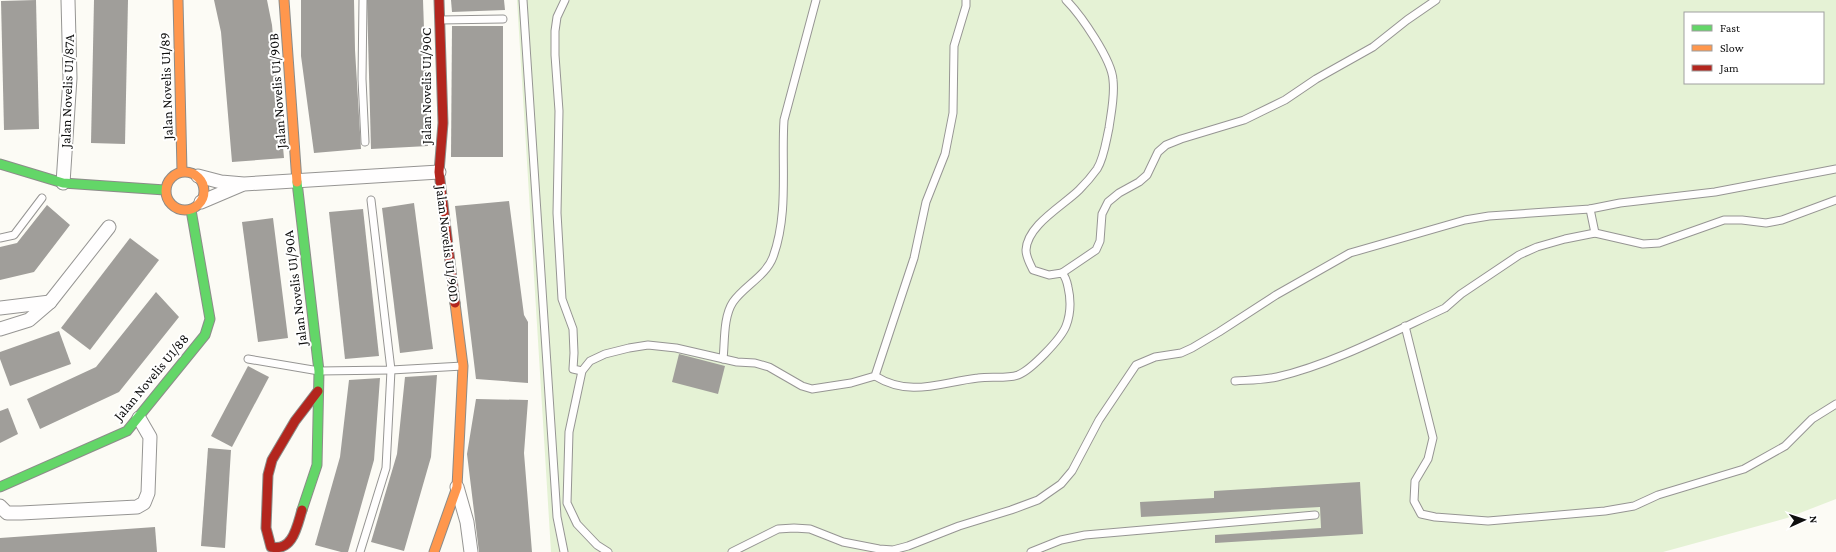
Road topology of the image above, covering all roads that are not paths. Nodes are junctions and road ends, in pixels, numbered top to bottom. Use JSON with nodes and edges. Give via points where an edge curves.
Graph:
{"nodes":[{"id":1,"x":68,"y":0,"type":"edge"},
{"id":2,"x":178,"y":0,"type":"edge"},
{"id":3,"x":284,"y":0,"type":"edge"},
{"id":4,"x":363,"y":0,"type":"edge"},
{"id":5,"x":439,"y":0,"type":"edge"},
{"id":6,"x":523,"y":0,"type":"edge"},
{"id":7,"x":565,"y":0,"type":"edge"},
{"id":8,"x":816,"y":0,"type":"edge"},
{"id":9,"x":966,"y":0,"type":"edge"},
{"id":10,"x":1066,"y":0,"type":"edge"},
{"id":11,"x":1436,"y":0,"type":"edge"},
{"id":12,"x":503,"y":19,"type":"dead end"},
{"id":13,"x":440,"y":20,"type":"junction"},
{"id":14,"x":365,"y":142,"type":"dead end"},
{"id":15,"x":0,"y":164,"type":"edge"},
{"id":16,"x":1836,"y":169,"type":"edge"},
{"id":17,"x":182,"y":171,"type":"junction"},
{"id":18,"x":439,"y":172,"type":"junction"},
{"id":19,"x":198,"y":176,"type":"junction"},
{"id":20,"x":297,"y":181,"type":"junction"},
{"id":21,"x":63,"y":183,"type":"junction"},
{"id":22,"x":244,"y":184,"type":"junction"},
{"id":23,"x":165,"y":190,"type":"junction"},
{"id":24,"x":42,"y":198,"type":"dead end"},
{"id":25,"x":371,"y":200,"type":"dead end"},
{"id":26,"x":1836,"y":200,"type":"edge"},
{"id":27,"x":196,"y":206,"type":"junction"},
{"id":28,"x":1590,"y":210,"type":"junction"},
{"id":29,"x":109,"y":228,"type":"dead end"},
{"id":30,"x":1595,"y":233,"type":"junction"},
{"id":31,"x":0,"y":238,"type":"edge"},
{"id":32,"x":1062,"y":273,"type":"junction"},
{"id":33,"x":50,"y":302,"type":"junction"},
{"id":34,"x":0,"y":308,"type":"edge"},
{"id":35,"x":1406,"y":326,"type":"junction"},
{"id":36,"x":0,"y":329,"type":"edge"},
{"id":37,"x":248,"y":359,"type":"dead end"},
{"id":38,"x":724,"y":359,"type":"junction"},
{"id":39,"x":463,"y":366,"type":"junction"},
{"id":40,"x":391,"y":370,"type":"junction"},
{"id":41,"x":319,"y":371,"type":"junction"},
{"id":42,"x":582,"y":371,"type":"junction"},
{"id":43,"x":875,"y":376,"type":"junction"},
{"id":44,"x":1235,"y":381,"type":"dead end"},
{"id":45,"x":318,"y":391,"type":"junction"},
{"id":46,"x":1836,"y":404,"type":"edge"},
{"id":47,"x":139,"y":418,"type":"junction"},
{"id":48,"x":0,"y":487,"type":"edge"},
{"id":49,"x":457,"y":487,"type":"junction"},
{"id":50,"x":0,"y":506,"type":"edge"},
{"id":51,"x":21,"y":514,"type":"junction"},
{"id":52,"x":1315,"y":515,"type":"dead end"},
{"id":53,"x":0,"y":519,"type":"edge"},
{"id":54,"x":360,"y":552,"type":"edge"},
{"id":55,"x":434,"y":552,"type":"edge"},
{"id":56,"x":471,"y":552,"type":"edge"},
{"id":57,"x":564,"y":552,"type":"edge"},
{"id":58,"x":608,"y":552,"type":"edge"},
{"id":59,"x":732,"y":552,"type":"edge"},
{"id":60,"x":1031,"y":552,"type":"edge"}],
"edges":[{"from":1,"to":21,"type":"street","name":"Jalan Novelis U1/87A","via":[[70,78]]},
{"from":2,"to":17,"type":"street","name":"Jalan Novelis U1/89"},
{"from":3,"to":20,"type":"street","name":"Jalan Novelis U1/90B"},
{"from":4,"to":14,"type":"lane","via":[[362,79]]},
{"from":5,"to":13,"type":"street","name":"Jalan Novelis U1/90C"},
{"from":6,"to":57,"type":"lane","via":[[556,517]]},
{"from":7,"to":42,"type":"lane","via":[[555,31],[554,55],[559,111],[557,220],[562,299],[573,329],[572,369]]},
{"from":8,"to":38,"type":"lane","via":[[784,120],[784,191],[774,255],[770,264],[732,303],[726,328]]},
{"from":9,"to":43,"type":"lane","via":[[954,46],[953,113],[945,154],[926,202],[914,258]]},
{"from":10,"to":32,"type":"lane","via":[[1088,28],[1114,80],[1106,144],[1098,168],[1079,190],[1048,215],[1027,243],[1026,251],[1033,270],[1049,275]]},
{"from":11,"to":32,"type":"lane","via":[[1373,47],[1285,100],[1244,120],[1166,145],[1158,152],[1147,175],[1140,182],[1108,202],[1102,214],[1100,242],[1096,250]]},
{"from":12,"to":13,"type":"lane"},
{"from":13,"to":18,"type":"street","name":"Jalan Novelis U1/90C","via":[[443,123]]},
{"from":15,"to":21,"type":"street"},
{"from":16,"to":28,"type":"lane","via":[[1715,192],[1620,203]]},
{"from":17,"to":19,"type":"street"},
{"from":17,"to":23,"type":"street","via":[[174,174]]},
{"from":18,"to":20,"type":"street","name":"Jalan Novelis U1/90D"},
{"from":18,"to":39,"type":"street","name":"Jalan Novelis U1/90D"},
{"from":19,"to":22,"type":"street","name":"Jalan Novelis U1/90D"},
{"from":19,"to":27,"type":"street","via":[[203,184],[204,193]]},
{"from":20,"to":22,"type":"street","name":"Jalan Novelis U1/90D"},
{"from":20,"to":41,"type":"street","name":"Jalan Novelis U1/90A"},
{"from":21,"to":23,"type":"street"},
{"from":22,"to":27,"type":"street","name":"Jalan Novelis U1/90D"},
{"from":23,"to":27,"type":"street","via":[[167,199],[173,206],[182,210]]},
{"from":24,"to":31,"type":"lane","via":[[14,235]]},
{"from":25,"to":40,"type":"lane"},
{"from":26,"to":30,"type":"lane","via":[[1782,220],[1766,223],[1724,220],[1659,243],[1643,244]]},
{"from":27,"to":47,"type":"street","name":"Jalan Novelis U1/88","via":[[210,319],[205,335]]},
{"from":28,"to":30,"type":"lane"},
{"from":28,"to":59,"type":"lane","via":[[1489,216],[1465,220],[1350,253],[1276,295],[1192,348],[1181,353],[1144,360],[1136,365],[1099,420],[1072,471],[1061,484],[1038,500],[893,550],[843,542],[810,529],[794,528],[778,529]]},
{"from":29,"to":33,"type":"street"},
{"from":30,"to":35,"type":"lane","via":[[1565,239],[1519,255],[1461,294],[1445,308]]},
{"from":32,"to":43,"type":"lane","via":[[1070,297],[1066,327],[1040,359],[1018,375],[974,378],[918,388],[892,384]]},
{"from":33,"to":34,"type":"street"},
{"from":33,"to":36,"type":"street","via":[[29,320]]},
{"from":35,"to":44,"type":"lane","via":[[1318,365],[1278,377]]},
{"from":35,"to":46,"type":"lane","via":[[1433,438],[1428,459],[1415,481],[1414,501],[1421,514],[1435,517],[1488,521],[1605,511],[1634,506],[1658,495],[1744,469],[1785,446],[1812,419]]},
{"from":37,"to":41,"type":"lane"},
{"from":38,"to":42,"type":"lane","via":[[676,348],[648,346],[605,354],[590,361]]},
{"from":38,"to":43,"type":"lane","via":[[769,367],[802,386],[812,388],[851,383]]},
{"from":39,"to":40,"type":"lane"},
{"from":39,"to":49,"type":"street","name":"Jalan Novelis U1/90D"},
{"from":40,"to":41,"type":"lane"},
{"from":40,"to":54,"type":"lane","via":[[386,468]]},
{"from":41,"to":45,"type":"street","name":"Jalan Novelis U1/90A"},
{"from":42,"to":58,"type":"lane","via":[[569,432],[567,503],[577,524]]},
{"from":45,"to":45,"type":"street","name":"Jalan Novelis U1/90A","via":[[318,464],[293,538],[288,546],[279,550],[271,547],[266,528],[268,475],[272,460],[295,421]]},
{"from":47,"to":48,"type":"street","name":"Jalan Novelis U1/88","via":[[127,431]]},
{"from":47,"to":51,"type":"street","via":[[150,437],[148,493],[144,503],[137,507]]},
{"from":49,"to":55,"type":"street","name":"Jalan Novelis U1/90D"},
{"from":49,"to":56,"type":"street","name":"Jalan Novelis U1/90D","via":[[467,522]]},
{"from":50,"to":51,"type":"street","via":[[7,513]]},
{"from":51,"to":53,"type":"street"},
{"from":52,"to":60,"type":"lane","via":[[1085,535],[1061,540]]}]}
